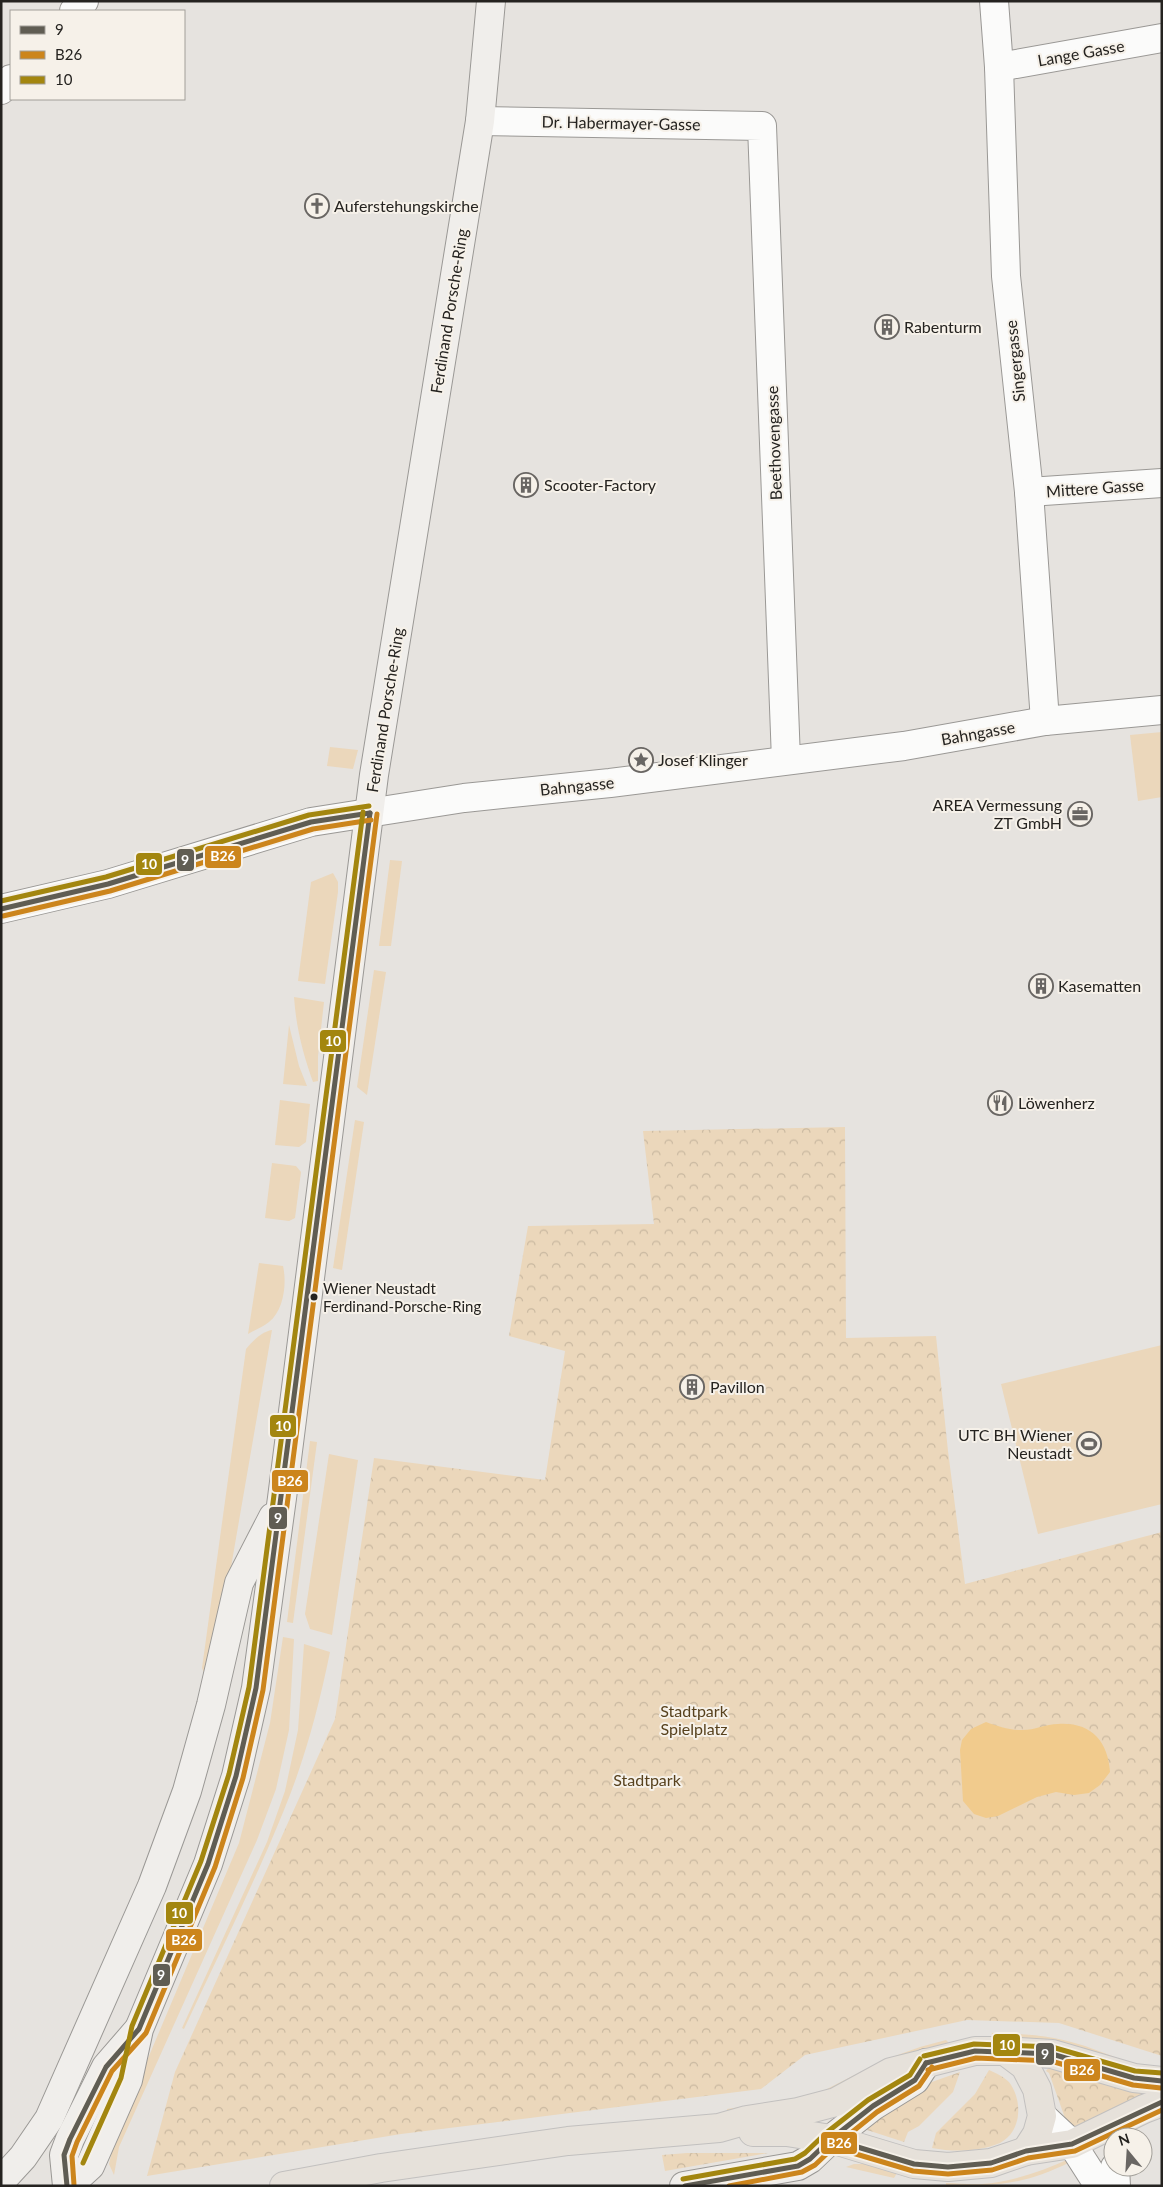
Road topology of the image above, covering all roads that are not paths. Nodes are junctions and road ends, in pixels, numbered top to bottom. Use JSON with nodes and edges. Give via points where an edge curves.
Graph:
{"nodes":[{"id":1,"x":491,"y":1,"type":"edge"},
{"id":2,"x":994,"y":1,"type":"edge"},
{"id":3,"x":1162,"y":38,"type":"edge"},
{"id":4,"x":999,"y":67,"type":"junction"},
{"id":5,"x":10,"y":80,"type":"edge"},
{"id":6,"x":1,"y":90,"type":"edge"},
{"id":7,"x":480,"y":121,"type":"junction"},
{"id":8,"x":762,"y":126,"type":"joint"},
{"id":9,"x":1162,"y":483,"type":"edge"},
{"id":10,"x":1029,"y":492,"type":"junction"},
{"id":11,"x":1162,"y":710,"type":"edge"},
{"id":12,"x":1045,"y":721,"type":"junction"},
{"id":13,"x":786,"y":760,"type":"junction"},
{"id":14,"x":370,"y":812,"type":"junction"},
{"id":15,"x":1,"y":909,"type":"edge"},
{"id":16,"x":282,"y":1498,"type":"junction"},
{"id":17,"x":139,"y":2029,"type":"junction"},
{"id":18,"x":1005,"y":2051,"type":"junction"},
{"id":19,"x":926,"y":2063,"type":"junction"},
{"id":20,"x":1162,"y":2081,"type":"edge"},
{"id":21,"x":1162,"y":2102,"type":"edge"},
{"id":22,"x":1042,"y":2116,"type":"junction"},
{"id":23,"x":1120,"y":2127,"type":"edge"},
{"id":24,"x":719,"y":2128,"type":"junction"},
{"id":25,"x":1103,"y":2135,"type":"edge"},
{"id":26,"x":831,"y":2138,"type":"junction"},
{"id":27,"x":1072,"y":2144,"type":"junction"},
{"id":28,"x":1026,"y":2151,"type":"junction"},
{"id":29,"x":91,"y":2176,"type":"edge"},
{"id":30,"x":1,"y":2182,"type":"edge"},
{"id":31,"x":68,"y":2186,"type":"edge"},
{"id":32,"x":284,"y":2186,"type":"edge"},
{"id":33,"x":684,"y":2186,"type":"edge"},
{"id":34,"x":1099,"y":2186,"type":"edge"}],
"edges":[{"from":1,"to":7,"type":"street","name":"Ferdinand Porsche-Ring"},
{"from":2,"to":4,"type":"street","name":"Singergasse"},
{"from":3,"to":4,"type":"street","name":"Lange Gasse"},
{"from":4,"to":10,"type":"street","name":"Singergasse","via":[[1006,276]]},
{"from":5,"to":6,"type":"street"},
{"from":7,"to":8,"type":"street","name":"Dr. Habermayer-Gasse"},
{"from":7,"to":14,"type":"street","name":"Ferdinand Porsche-Ring"},
{"from":8,"to":13,"type":"street","name":"Beethovengasse"},
{"from":9,"to":10,"type":"street","name":"Mittere Gasse"},
{"from":10,"to":12,"type":"street","name":"Singergasse"},
{"from":11,"to":12,"type":"street","name":"Bahngasse"},
{"from":12,"to":13,"type":"street","name":"Bahngasse","via":[[904,746]]},
{"from":13,"to":14,"type":"street","name":"Bahngasse"},
{"from":14,"to":15,"type":"street","name":"Bahngasse","via":[[312,822],[108,884]]},
{"from":14,"to":16,"type":"street","name":"Ferdinand Porsche-Ring"},
{"from":16,"to":17,"type":"street","name":"Ferdinand Porsche-Ring","via":[[256,1688],[236,1776],[208,1864]]},
{"from":16,"to":30,"type":"street","via":[[239,1583],[187,1791],[152,1886],[49,2119]]},
{"from":17,"to":29,"type":"street","name":"Ferdinand Porsche-Ring","via":[[128,2080]]},
{"from":17,"to":31,"type":"street","name":"Ferdinand Porsche-Ring","via":[[106,2067],[70,2139],[64,2155]]},
{"from":18,"to":19,"type":"main road","via":[[975,2051]]},
{"from":18,"to":20,"type":"main road","via":[[1052,2054],[1134,2078]]},
{"from":18,"to":22,"type":"main road","via":[[1025,2066],[1037,2089]]},
{"from":19,"to":24,"type":"main road","via":[[891,2072],[836,2102]]},
{"from":19,"to":26,"type":"street","via":[[915,2080]]},
{"from":21,"to":23,"type":"main road"},
{"from":22,"to":27,"type":"street"},
{"from":22,"to":28,"type":"main road","via":[[1037,2134]]},
{"from":24,"to":26,"type":"main road"},
{"from":24,"to":32,"type":"main road","via":[[568,2141],[381,2168]]},
{"from":25,"to":27,"type":"main road"},
{"from":26,"to":28,"type":"main road","via":[[914,2164],[948,2167],[991,2163]]},
{"from":26,"to":33,"type":"street","via":[[798,2166]]},
{"from":27,"to":28,"type":"main road"},
{"from":27,"to":34,"type":"street"},
{"from":29,"to":31,"type":"street","name":"Ferdinand Porsche-Ring"}]}
